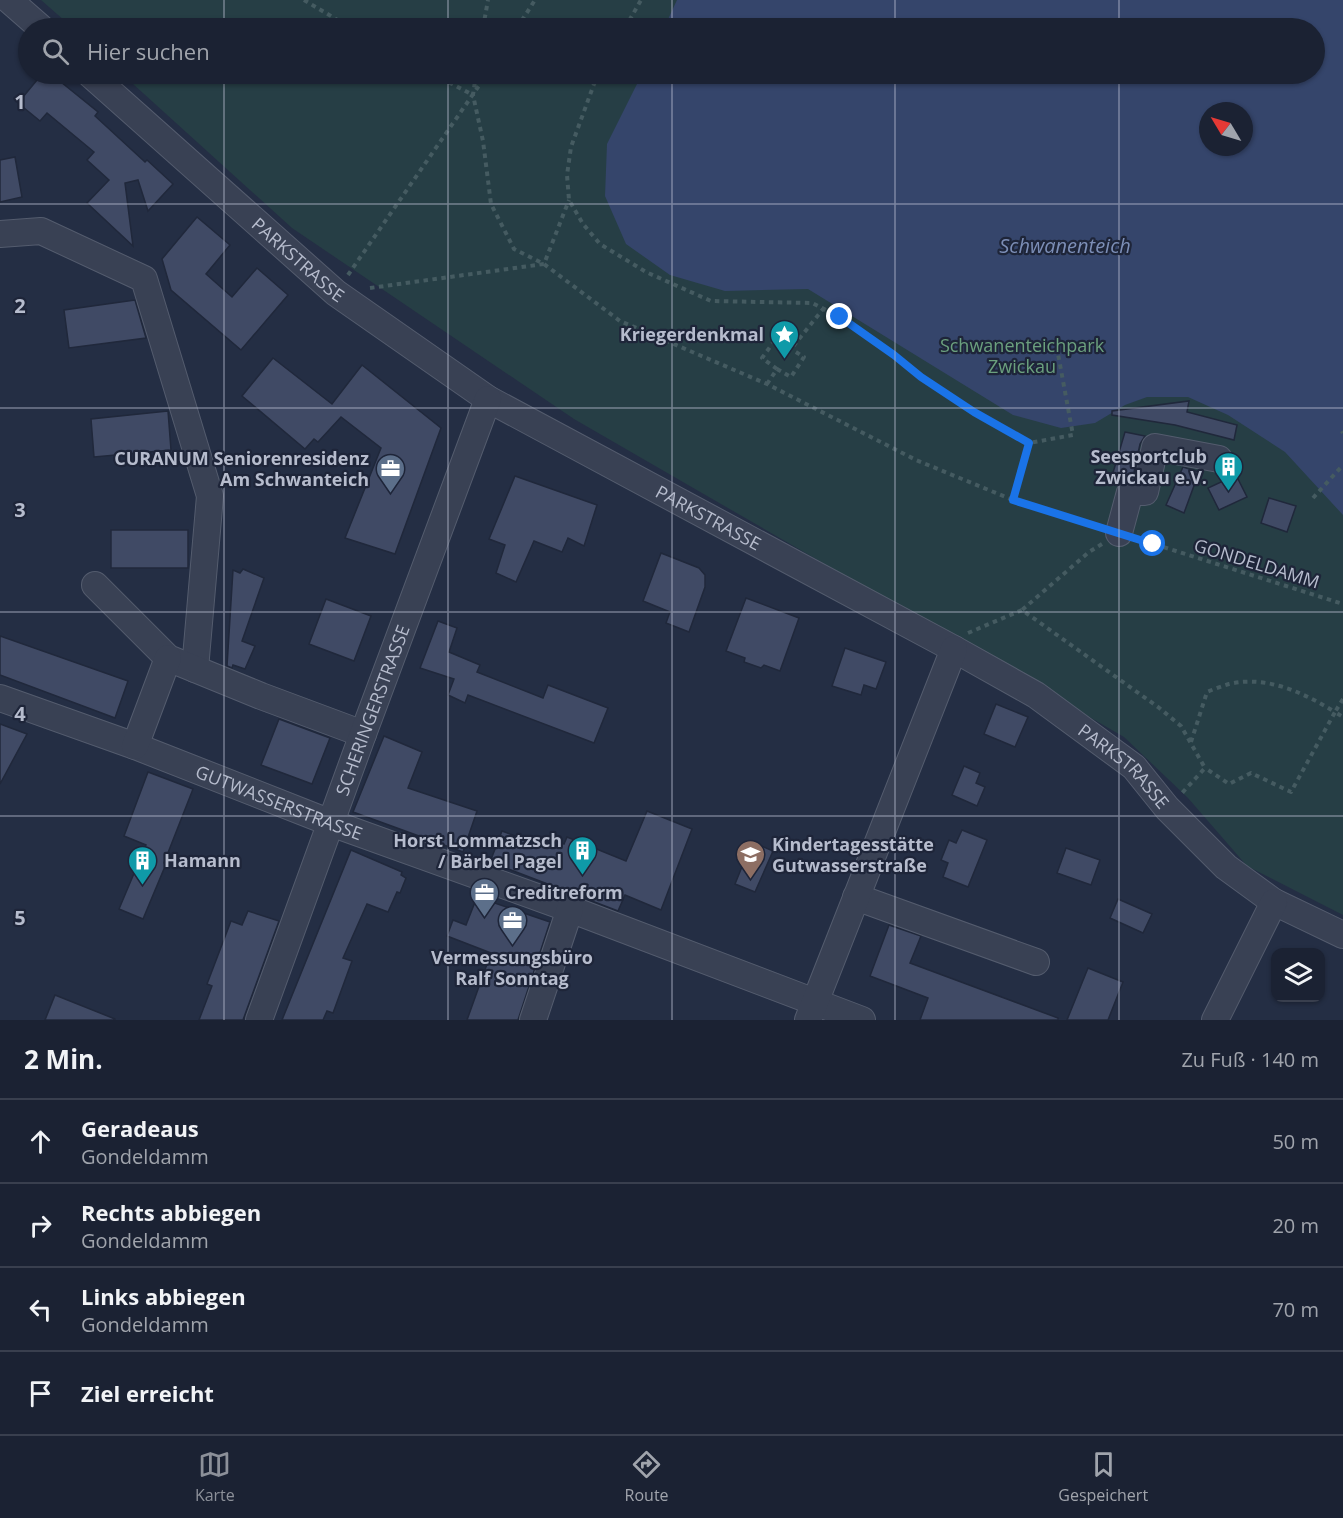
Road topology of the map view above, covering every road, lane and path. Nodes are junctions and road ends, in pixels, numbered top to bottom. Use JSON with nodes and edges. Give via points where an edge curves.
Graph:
{"nodes":[{"id":1,"x":9,"y":0,"type":"edge"},
{"id":2,"x":304,"y":0,"type":"edge"},
{"id":3,"x":488,"y":0,"type":"edge"},
{"id":4,"x":535,"y":0,"type":"edge"},
{"id":5,"x":641,"y":0,"type":"edge"},
{"id":6,"x":29,"y":18,"type":"edge"},
{"id":7,"x":334,"y":18,"type":"edge"},
{"id":8,"x":485,"y":18,"type":"edge"},
{"id":9,"x":524,"y":18,"type":"edge"},
{"id":10,"x":631,"y":18,"type":"edge"},
{"id":11,"x":101,"y":84,"type":"edge"},
{"id":12,"x":452,"y":84,"type":"edge"},
{"id":13,"x":474,"y":84,"type":"edge"},
{"id":14,"x":480,"y":84,"type":"edge"},
{"id":15,"x":594,"y":84,"type":"edge"},
{"id":16,"x":472,"y":95,"type":"junction"},
{"id":17,"x":569,"y":200,"type":"junction"},
{"id":18,"x":0,"y":234,"type":"edge"},
{"id":19,"x":544,"y":264,"type":"junction"},
{"id":20,"x":336,"y":292,"type":"junction"},
{"id":21,"x":824,"y":309,"type":"junction"},
{"id":22,"x":1056,"y":343,"type":"dead end"},
{"id":23,"x":791,"y":349,"type":"junction"},
{"id":24,"x":777,"y":369,"type":"junction"},
{"id":25,"x":767,"y":384,"type":"junction"},
{"id":26,"x":488,"y":399,"type":"junction"},
{"id":27,"x":1029,"y":443,"type":"junction"},
{"id":28,"x":1219,"y":459,"type":"dead end"},
{"id":29,"x":1343,"y":465,"type":"edge"},
{"id":30,"x":1313,"y":498,"type":"dead end"},
{"id":31,"x":1013,"y":500,"type":"junction"},
{"id":32,"x":1119,"y":533,"type":"junction"},
{"id":33,"x":95,"y":585,"type":"dead end"},
{"id":34,"x":1343,"y":604,"type":"edge"},
{"id":35,"x":1022,"y":610,"type":"junction"},
{"id":36,"x":954,"y":649,"type":"junction"},
{"id":37,"x":168,"y":658,"type":"junction"},
{"id":38,"x":195,"y":669,"type":"junction"},
{"id":39,"x":0,"y":698,"type":"edge"},
{"id":40,"x":1343,"y":699,"type":"edge"},
{"id":41,"x":1335,"y":712,"type":"junction"},
{"id":42,"x":1343,"y":717,"type":"edge"},
{"id":43,"x":363,"y":734,"type":"junction"},
{"id":44,"x":1191,"y":744,"type":"junction"},
{"id":45,"x":135,"y":746,"type":"junction"},
{"id":46,"x":1205,"y":768,"type":"junction"},
{"id":47,"x":1167,"y":808,"type":"junction"},
{"id":48,"x":331,"y":823,"type":"junction"},
{"id":49,"x":856,"y":897,"type":"junction"},
{"id":50,"x":1274,"y":902,"type":"junction"},
{"id":51,"x":570,"y":909,"type":"junction"},
{"id":52,"x":1343,"y":935,"type":"edge"},
{"id":53,"x":1036,"y":962,"type":"dead end"},
{"id":54,"x":811,"y":1011,"type":"edge"},
{"id":55,"x":259,"y":1020,"type":"edge"},
{"id":56,"x":533,"y":1020,"type":"edge"},
{"id":57,"x":862,"y":1020,"type":"edge"},
{"id":58,"x":1215,"y":1020,"type":"edge"}],
"edges":[{"from":1,"to":6,"type":"street"},
{"from":2,"to":7,"type":"path"},
{"from":3,"to":8,"type":"path"},
{"from":4,"to":9,"type":"path"},
{"from":5,"to":10,"type":"path"},
{"from":11,"to":20,"type":"street","name":"PARKSTRASSE"},
{"from":12,"to":16,"type":"path"},
{"from":13,"to":16,"type":"path"},
{"from":14,"to":16,"type":"path"},
{"from":15,"to":17,"type":"path","via":[[571,147]]},
{"from":16,"to":19,"type":"path","name":"GONDELDAMM","via":[[491,204],[514,249]]},
{"from":16,"to":20,"type":"path"},
{"from":17,"to":19,"type":"path"},
{"from":17,"to":21,"type":"path","via":[[600,244],[646,272],[711,301],[812,303]]},
{"from":18,"to":38,"type":"street","via":[[40,231],[144,279],[210,496]]},
{"from":19,"to":20,"type":"path"},
{"from":19,"to":25,"type":"path","name":"GONDELDAMM","via":[[620,321]]},
{"from":20,"to":26,"type":"street","name":"PARKSTRASSE"},
{"from":21,"to":23,"type":"path"},
{"from":21,"to":27,"type":"path","via":[[965,406]]},
{"from":22,"to":27,"type":"path","via":[[1073,435]]},
{"from":23,"to":24,"type":"path","via":[[804,357],[791,377]]},
{"from":23,"to":24,"type":"path","via":[[775,340],[762,358]]},
{"from":24,"to":25,"type":"path"},
{"from":25,"to":31,"type":"path","name":"GONDELDAMM","via":[[916,460]]},
{"from":26,"to":36,"type":"street","name":"PARKSTRASSE"},
{"from":26,"to":43,"type":"street","name":"SCHERINGERSTRASSE"},
{"from":27,"to":31,"type":"path"},
{"from":28,"to":32,"type":"street","via":[[1155,447],[1145,492],[1130,492]]},
{"from":29,"to":30,"type":"path"},
{"from":31,"to":32,"type":"path","name":"GONDELDAMM"},
{"from":32,"to":34,"type":"path","name":"GONDELDAMM"},
{"from":32,"to":35,"type":"path","via":[[1089,552]]},
{"from":33,"to":37,"type":"street"},
{"from":35,"to":36,"type":"path","via":[[962,635]]},
{"from":35,"to":44,"type":"path","via":[[1158,707],[1181,726]]},
{"from":36,"to":47,"type":"street","name":"PARKSTRASSE","via":[[1036,695],[1134,767]]},
{"from":36,"to":49,"type":"street"},
{"from":37,"to":38,"type":"street"},
{"from":37,"to":45,"type":"street"},
{"from":38,"to":43,"type":"street"},
{"from":39,"to":45,"type":"street","name":"GUTWASSERSTRASSE"},
{"from":40,"to":41,"type":"path"},
{"from":41,"to":42,"type":"path"},
{"from":41,"to":44,"type":"path","via":[[1307,695],[1264,681],[1230,684],[1207,692]]},
{"from":41,"to":46,"type":"path","via":[[1291,792],[1251,773],[1229,784]]},
{"from":43,"to":48,"type":"street","name":"SCHERINGERSTRASSE"},
{"from":44,"to":46,"type":"path"},
{"from":45,"to":48,"type":"street","name":"GUTWASSERSTRASSE"},
{"from":46,"to":47,"type":"path"},
{"from":47,"to":50,"type":"street","name":"PARKSTRASSE","via":[[1226,867]]},
{"from":48,"to":51,"type":"street","name":"GUTWASSERSTRASSE"},
{"from":48,"to":55,"type":"street","name":"SCHERINGERSTRASSE"},
{"from":49,"to":53,"type":"street"},
{"from":49,"to":54,"type":"street"},
{"from":50,"to":52,"type":"street","name":"PARKSTRASSE"},
{"from":50,"to":58,"type":"street"},
{"from":51,"to":54,"type":"street","name":"GUTWASSERSTRASSE"},
{"from":51,"to":56,"type":"street"},
{"from":54,"to":57,"type":"street","name":"GUTWASSERSTRASSE"}]}
